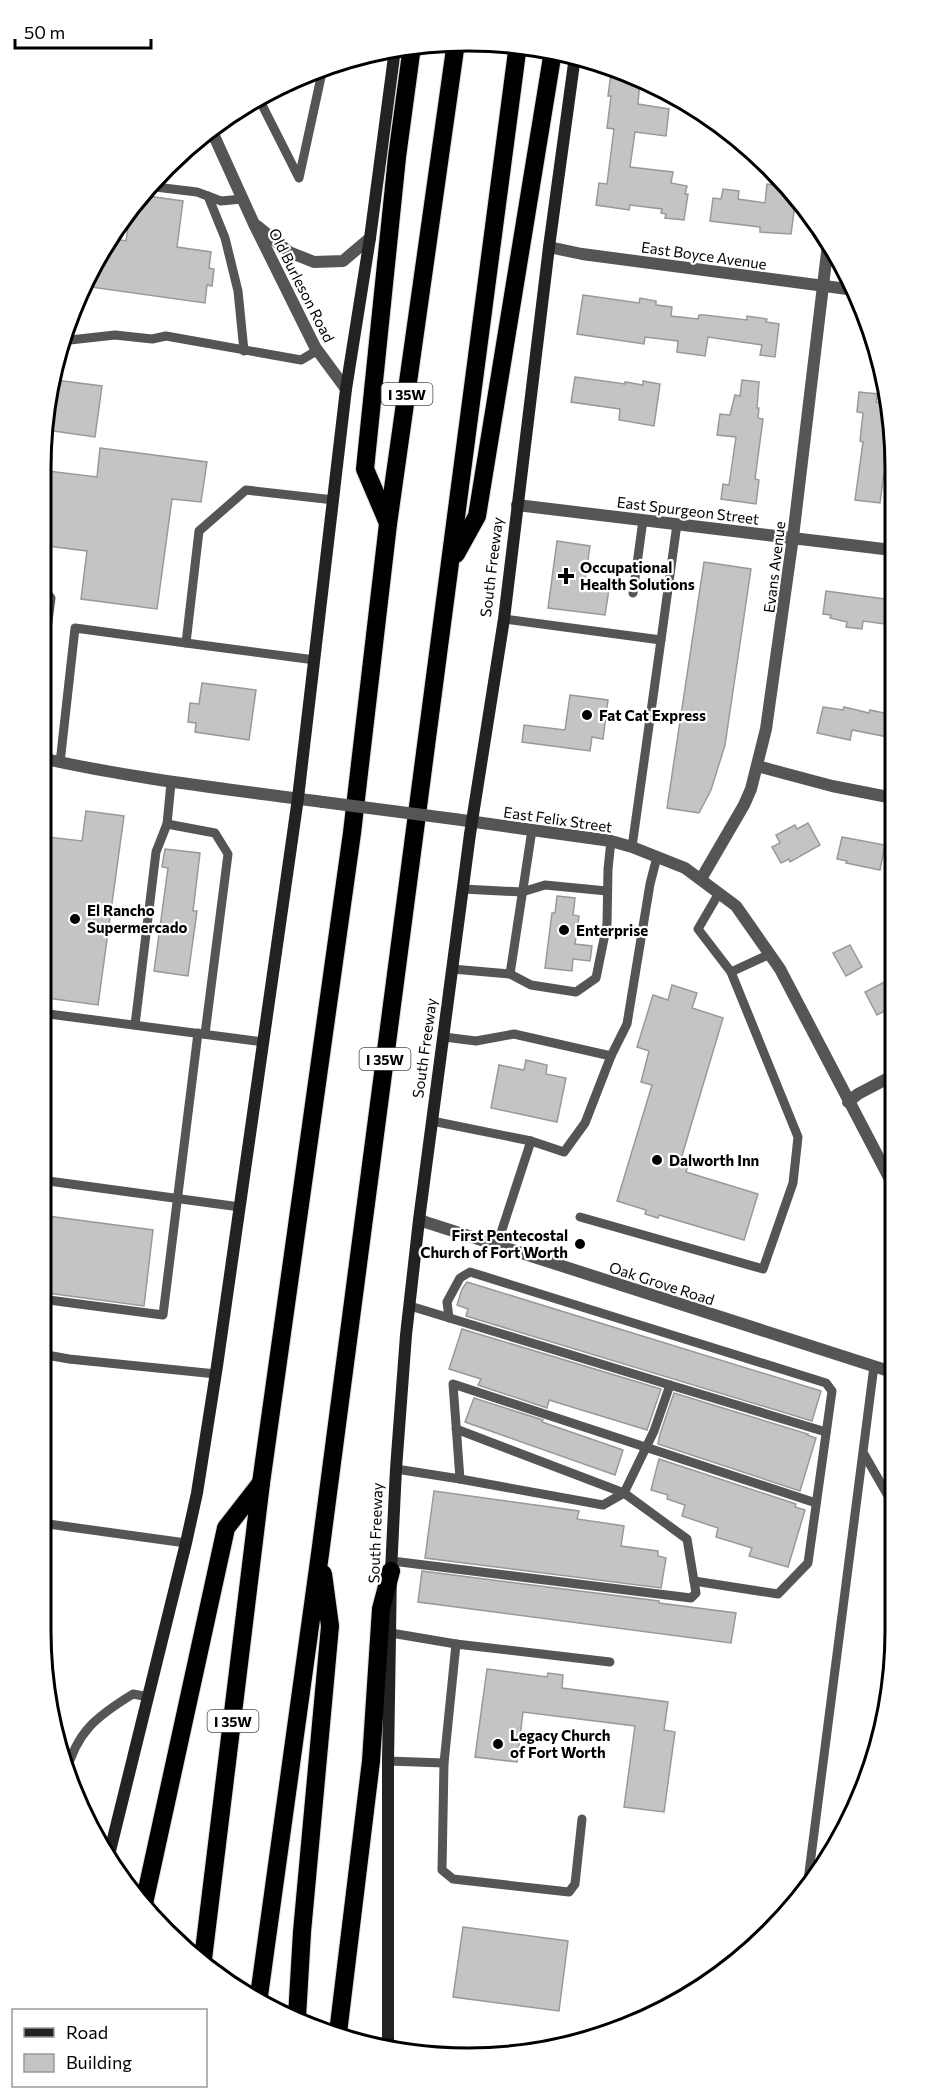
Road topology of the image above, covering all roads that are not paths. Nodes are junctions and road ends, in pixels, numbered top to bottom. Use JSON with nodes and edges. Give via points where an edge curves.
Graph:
{"nodes":[{"id":1,"x":455,"y":51,"type":"edge"},
{"id":2,"x":517,"y":54,"type":"edge"},
{"id":3,"x":411,"y":55,"type":"edge"},
{"id":4,"x":394,"y":58,"type":"edge"},
{"id":5,"x":552,"y":60,"type":"edge"},
{"id":6,"x":574,"y":65,"type":"edge"},
{"id":7,"x":321,"y":78,"type":"edge"},
{"id":8,"x":262,"y":106,"type":"edge"},
{"id":9,"x":214,"y":137,"type":"edge"},
{"id":10,"x":159,"y":187,"type":"edge"},
{"id":11,"x":208,"y":196,"type":"junction"},
{"id":12,"x":242,"y":199,"type":"junction"},
{"id":13,"x":254,"y":224,"type":"junction"},
{"id":14,"x":370,"y":238,"type":"junction"},
{"id":15,"x":549,"y":247,"type":"junction"},
{"id":16,"x":827,"y":256,"type":"edge"},
{"id":17,"x":823,"y":286,"type":"junction"},
{"id":18,"x":844,"y":289,"type":"edge"},
{"id":19,"x":71,"y":340,"type":"edge"},
{"id":20,"x":318,"y":350,"type":"junction"},
{"id":21,"x":244,"y":351,"type":"junction"},
{"id":22,"x":346,"y":389,"type":"junction"},
{"id":23,"x":334,"y":500,"type":"junction"},
{"id":24,"x":517,"y":505,"type":"junction"},
{"id":25,"x":643,"y":520,"type":"junction"},
{"id":26,"x":388,"y":524,"type":"junction"},
{"id":27,"x":677,"y":524,"type":"junction"},
{"id":28,"x":793,"y":537,"type":"junction"},
{"id":29,"x":885,"y":549,"type":"edge"},
{"id":30,"x":451,"y":563,"type":"junction"},
{"id":31,"x":633,"y":593,"type":"dead end"},
{"id":32,"x":504,"y":619,"type":"junction"},
{"id":33,"x":661,"y":640,"type":"junction"},
{"id":34,"x":186,"y":643,"type":"junction"},
{"id":35,"x":315,"y":660,"type":"junction"},
{"id":36,"x":51,"y":761,"type":"edge"},
{"id":37,"x":60,"y":763,"type":"junction"},
{"id":38,"x":757,"y":766,"type":"junction"},
{"id":39,"x":171,"y":783,"type":"junction"},
{"id":40,"x":885,"y":796,"type":"edge"},
{"id":41,"x":298,"y":798,"type":"junction"},
{"id":42,"x":472,"y":822,"type":"junction"},
{"id":43,"x":167,"y":824,"type":"junction"},
{"id":44,"x":532,"y":830,"type":"junction"},
{"id":45,"x":611,"y":841,"type":"junction"},
{"id":46,"x":632,"y":847,"type":"junction"},
{"id":47,"x":657,"y":856,"type":"junction"},
{"id":48,"x":701,"y":879,"type":"junction"},
{"id":49,"x":463,"y":889,"type":"junction"},
{"id":50,"x":607,"y":891,"type":"junction"},
{"id":51,"x":522,"y":892,"type":"junction"},
{"id":52,"x":719,"y":893,"type":"junction"},
{"id":53,"x":770,"y":954,"type":"junction"},
{"id":54,"x":452,"y":969,"type":"junction"},
{"id":55,"x":731,"y":972,"type":"junction"},
{"id":56,"x":510,"y":975,"type":"junction"},
{"id":57,"x":51,"y":1014,"type":"edge"},
{"id":58,"x":135,"y":1025,"type":"junction"},
{"id":59,"x":202,"y":1034,"type":"junction"},
{"id":60,"x":444,"y":1037,"type":"junction"},
{"id":61,"x":262,"y":1042,"type":"junction"},
{"id":62,"x":611,"y":1056,"type":"junction"},
{"id":63,"x":885,"y":1080,"type":"edge"},
{"id":64,"x":848,"y":1102,"type":"junction"},
{"id":65,"x":432,"y":1121,"type":"junction"},
{"id":66,"x":531,"y":1141,"type":"junction"},
{"id":67,"x":885,"y":1170,"type":"edge"},
{"id":68,"x":51,"y":1182,"type":"edge"},
{"id":69,"x":176,"y":1199,"type":"junction"},
{"id":70,"x":240,"y":1208,"type":"junction"},
{"id":71,"x":580,"y":1217,"type":"dead end"},
{"id":72,"x":420,"y":1220,"type":"junction"},
{"id":73,"x":497,"y":1245,"type":"junction"},
{"id":74,"x":51,"y":1301,"type":"edge"},
{"id":75,"x":410,"y":1306,"type":"junction"},
{"id":76,"x":449,"y":1318,"type":"junction"},
{"id":77,"x":51,"y":1356,"type":"edge"},
{"id":78,"x":874,"y":1366,"type":"junction"},
{"id":79,"x":885,"y":1370,"type":"edge"},
{"id":80,"x":216,"y":1374,"type":"junction"},
{"id":81,"x":670,"y":1385,"type":"junction"},
{"id":82,"x":456,"y":1429,"type":"junction"},
{"id":83,"x":826,"y":1432,"type":"junction"},
{"id":84,"x":645,"y":1448,"type":"junction"},
{"id":85,"x":864,"y":1454,"type":"junction"},
{"id":86,"x":396,"y":1469,"type":"junction"},
{"id":87,"x":460,"y":1479,"type":"junction"},
{"id":88,"x":261,"y":1484,"type":"junction"},
{"id":89,"x":885,"y":1491,"type":"edge"},
{"id":90,"x":624,"y":1493,"type":"junction"},
{"id":91,"x":816,"y":1503,"type":"junction"},
{"id":92,"x":51,"y":1525,"type":"edge"},
{"id":93,"x":186,"y":1543,"type":"junction"},
{"id":94,"x":320,"y":1554,"type":"junction"},
{"id":95,"x":392,"y":1566,"type":"junction"},
{"id":96,"x":694,"y":1581,"type":"junction"},
{"id":97,"x":391,"y":1633,"type":"junction"},
{"id":98,"x":456,"y":1644,"type":"junction"},
{"id":99,"x":610,"y":1662,"type":"dead end"},
{"id":100,"x":149,"y":1697,"type":"junction"},
{"id":101,"x":70,"y":1755,"type":"edge"},
{"id":102,"x":388,"y":1761,"type":"junction"},
{"id":103,"x":444,"y":1763,"type":"junction"},
{"id":104,"x":582,"y":1819,"type":"dead end"},
{"id":105,"x":111,"y":1847,"type":"edge"},
{"id":106,"x":809,"y":1871,"type":"edge"},
{"id":107,"x":146,"y":1896,"type":"edge"},
{"id":108,"x":204,"y":1954,"type":"edge"},
{"id":109,"x":259,"y":1992,"type":"edge"},
{"id":110,"x":297,"y":2011,"type":"edge"},
{"id":111,"x":339,"y":2027,"type":"edge"},
{"id":112,"x":388,"y":2040,"type":"edge"}],
"edges":[{"from":1,"to":26,"type":"highway","number":"I 35W"},
{"from":2,"to":30,"type":"highway","number":"I 35W"},
{"from":3,"to":26,"type":"highway","via":[[365,469]]},
{"from":4,"to":14,"type":"main road"},
{"from":5,"to":30,"type":"highway","via":[[477,516]]},
{"from":6,"to":15,"type":"main road","name":"South Freeway"},
{"from":7,"to":8,"type":"lane","via":[[299,178]]},
{"from":9,"to":12,"type":"street","name":"Old Burleson Road"},
{"from":10,"to":11,"type":"lane"},
{"from":11,"to":12,"type":"lane","via":[[221,201]]},
{"from":11,"to":21,"type":"lane","via":[[225,238],[238,291]]},
{"from":12,"to":13,"type":"street","name":"Old Burleson Road"},
{"from":13,"to":14,"type":"street","name":"Old Burleson Road","via":[[289,252],[314,262],[343,261]]},
{"from":13,"to":20,"type":"street","name":"Old Burleson Road"},
{"from":14,"to":22,"type":"main road"},
{"from":15,"to":17,"type":"street","name":"East Boyce Avenue"},
{"from":15,"to":24,"type":"main road","name":"South Freeway"},
{"from":16,"to":17,"type":"street","name":"Evans Avenue"},
{"from":17,"to":18,"type":"street","name":"East Boyce Avenue"},
{"from":17,"to":28,"type":"street","name":"Evans Avenue"},
{"from":19,"to":21,"type":"lane","via":[[115,335],[152,339],[166,336]]},
{"from":20,"to":21,"type":"lane","via":[[301,360]]},
{"from":20,"to":22,"type":"street","name":"Old Burleson Road"},
{"from":22,"to":23,"type":"main road"},
{"from":23,"to":34,"type":"lane","via":[[246,490],[199,531]]},
{"from":23,"to":35,"type":"main road"},
{"from":24,"to":25,"type":"street","name":"East Spurgeon Street"},
{"from":24,"to":32,"type":"main road","name":"South Freeway"},
{"from":25,"to":27,"type":"street","name":"East Spurgeon Street"},
{"from":25,"to":31,"type":"lane"},
{"from":26,"to":88,"type":"highway","number":"I 35W","via":[[352,833]]},
{"from":27,"to":28,"type":"street","name":"East Spurgeon Street"},
{"from":27,"to":33,"type":"lane"},
{"from":28,"to":29,"type":"street","name":"East Spurgeon Street"},
{"from":28,"to":38,"type":"street","name":"Evans Avenue","via":[[775,673]]},
{"from":30,"to":94,"type":"highway","number":"I 35W"},
{"from":32,"to":33,"type":"lane"},
{"from":32,"to":42,"type":"main road","name":"South Freeway"},
{"from":33,"to":46,"type":"lane"},
{"from":34,"to":35,"type":"lane"},
{"from":34,"to":37,"type":"lane","via":[[75,628]]},
{"from":35,"to":41,"type":"main road"},
{"from":36,"to":37,"type":"street","name":"East Felix Street"},
{"from":37,"to":39,"type":"street","name":"East Felix Street"},
{"from":38,"to":40,"type":"street"},
{"from":38,"to":48,"type":"street","name":"Evans Avenue","via":[[744,805]]},
{"from":39,"to":41,"type":"street","name":"East Felix Street"},
{"from":39,"to":43,"type":"lane"},
{"from":41,"to":42,"type":"street","name":"East Felix Street","bridge":true},
{"from":41,"to":61,"type":"main road"},
{"from":42,"to":44,"type":"street","name":"East Felix Street"},
{"from":42,"to":49,"type":"main road","name":"South Freeway"},
{"from":43,"to":58,"type":"lane","via":[[156,852]]},
{"from":43,"to":59,"type":"lane","via":[[215,833],[228,854]]},
{"from":44,"to":45,"type":"street","name":"East Felix Street"},
{"from":44,"to":51,"type":"lane"},
{"from":45,"to":46,"type":"street","name":"East Felix Street"},
{"from":45,"to":50,"type":"lane"},
{"from":46,"to":47,"type":"street","name":"East Felix Street"},
{"from":47,"to":48,"type":"street","name":"East Felix Street"},
{"from":47,"to":62,"type":"lane","via":[[627,1024]]},
{"from":48,"to":52,"type":"street","name":"East Felix Street"},
{"from":49,"to":51,"type":"lane"},
{"from":49,"to":54,"type":"main road","name":"South Freeway"},
{"from":50,"to":51,"type":"lane","via":[[545,885]]},
{"from":50,"to":56,"type":"lane","via":[[607,924],[596,978],[576,992],[531,985]]},
{"from":51,"to":56,"type":"lane"},
{"from":52,"to":53,"type":"street","name":"East Felix Street","via":[[736,906]]},
{"from":52,"to":55,"type":"lane","via":[[698,929]]},
{"from":53,"to":55,"type":"lane"},
{"from":53,"to":64,"type":"street","name":"East Felix Street"},
{"from":54,"to":56,"type":"lane"},
{"from":54,"to":60,"type":"main road","name":"South Freeway"},
{"from":55,"to":71,"type":"lane","via":[[798,1137],[793,1184],[763,1269]]},
{"from":57,"to":58,"type":"lane"},
{"from":58,"to":59,"type":"lane"},
{"from":59,"to":61,"type":"lane"},
{"from":59,"to":69,"type":"lane"},
{"from":60,"to":62,"type":"lane","via":[[476,1041],[514,1034]]},
{"from":60,"to":65,"type":"main road","name":"South Freeway"},
{"from":61,"to":70,"type":"main road"},
{"from":62,"to":66,"type":"lane","via":[[585,1123],[564,1152]]},
{"from":63,"to":64,"type":"street"},
{"from":64,"to":67,"type":"street","name":"East Felix Street"},
{"from":65,"to":66,"type":"lane"},
{"from":65,"to":72,"type":"main road","name":"South Freeway"},
{"from":66,"to":73,"type":"lane"},
{"from":68,"to":69,"type":"lane"},
{"from":69,"to":70,"type":"lane"},
{"from":69,"to":74,"type":"lane","via":[[163,1316]]},
{"from":70,"to":80,"type":"main road"},
{"from":72,"to":73,"type":"street","name":"Oak Grove Road"},
{"from":72,"to":75,"type":"main road","name":"South Freeway"},
{"from":73,"to":78,"type":"street","name":"Oak Grove Road"},
{"from":75,"to":76,"type":"lane"},
{"from":75,"to":86,"type":"main road","name":"South Freeway"},
{"from":76,"to":81,"type":"lane"},
{"from":76,"to":83,"type":"lane","via":[[447,1302],[460,1278],[470,1272],[826,1383],[832,1391]]},
{"from":77,"to":80,"type":"lane"},
{"from":78,"to":79,"type":"street","name":"Oak Grove Road"},
{"from":78,"to":85,"type":"lane"},
{"from":80,"to":93,"type":"main road"},
{"from":81,"to":83,"type":"lane"},
{"from":81,"to":84,"type":"lane"},
{"from":82,"to":84,"type":"lane","via":[[453,1384]]},
{"from":82,"to":87,"type":"lane"},
{"from":82,"to":90,"type":"lane"},
{"from":83,"to":91,"type":"lane"},
{"from":84,"to":90,"type":"lane"},
{"from":84,"to":91,"type":"lane"},
{"from":85,"to":89,"type":"lane"},
{"from":85,"to":106,"type":"lane"},
{"from":86,"to":87,"type":"lane"},
{"from":86,"to":95,"type":"main road","name":"South Freeway"},
{"from":87,"to":90,"type":"lane","via":[[603,1505]]},
{"from":88,"to":107,"type":"highway","via":[[226,1528]]},
{"from":88,"to":108,"type":"highway","number":"I 35W"},
{"from":90,"to":96,"type":"lane","via":[[687,1539]]},
{"from":91,"to":96,"type":"lane","via":[[808,1563],[778,1594]]},
{"from":92,"to":93,"type":"lane"},
{"from":93,"to":100,"type":"main road"},
{"from":94,"to":109,"type":"highway","number":"I 35W"},
{"from":94,"to":110,"type":"highway","via":[[330,1626]]},
{"from":95,"to":96,"type":"lane","via":[[691,1598],[696,1593]]},
{"from":95,"to":97,"type":"main road","name":"South Freeway"},
{"from":95,"to":111,"type":"highway","via":[[381,1609],[371,1761]]},
{"from":97,"to":98,"type":"lane"},
{"from":97,"to":102,"type":"main road","name":"South Freeway"},
{"from":98,"to":99,"type":"lane"},
{"from":98,"to":103,"type":"lane"},
{"from":100,"to":101,"type":"lane","via":[[133,1694],[115,1705],[86,1728]]},
{"from":100,"to":105,"type":"main road"},
{"from":102,"to":103,"type":"lane"},
{"from":102,"to":112,"type":"main road","name":"South Freeway"},
{"from":103,"to":104,"type":"lane","via":[[442,1870],[453,1879],[569,1892],[575,1884]]}]}
